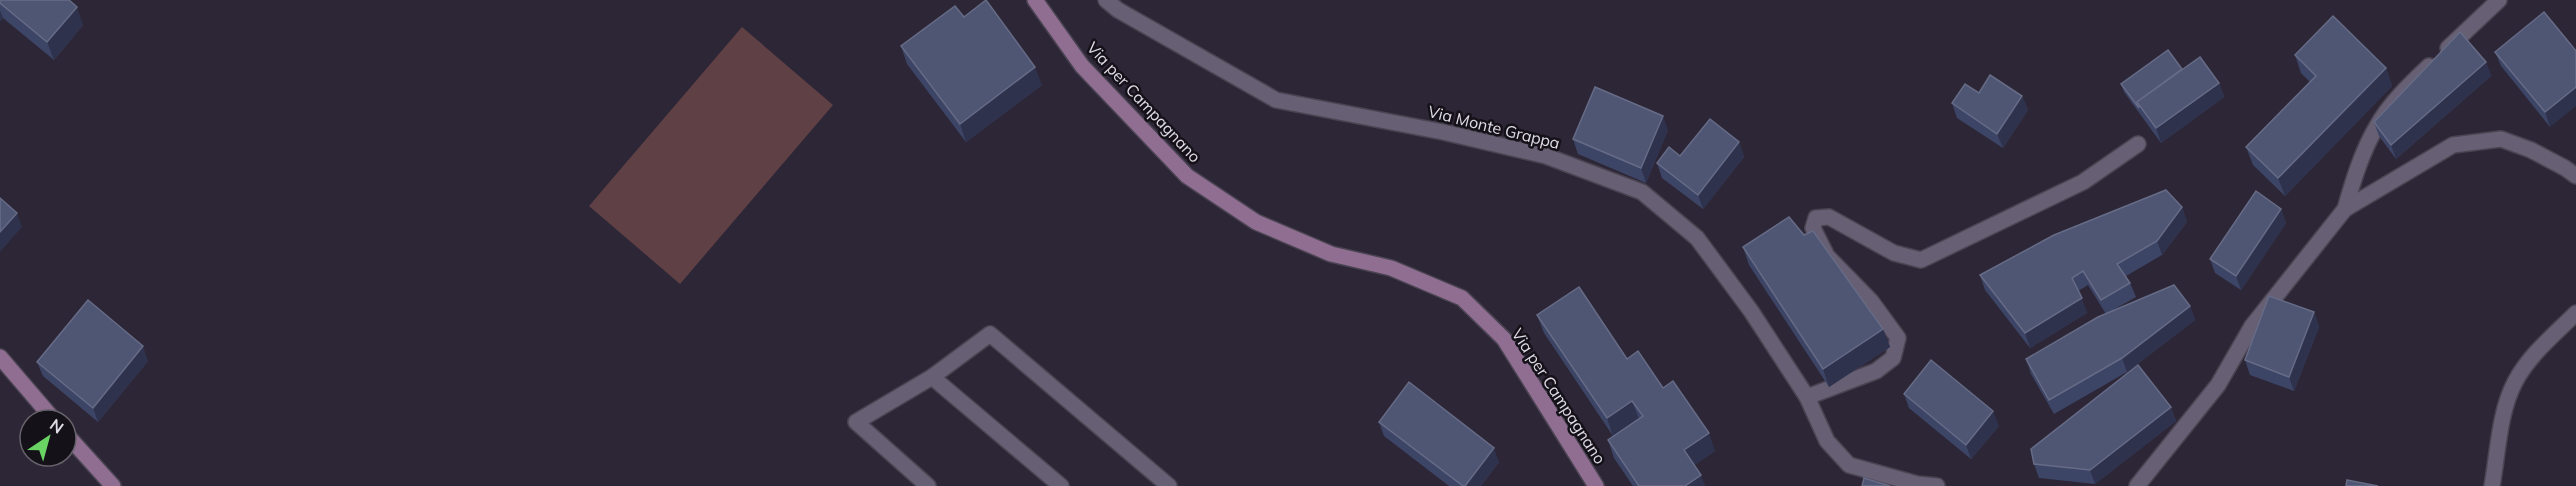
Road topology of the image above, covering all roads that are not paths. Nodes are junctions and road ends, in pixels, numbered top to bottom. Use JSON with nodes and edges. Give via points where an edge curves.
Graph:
{"nodes":[{"id":1,"x":1035,"y":0,"type":"edge"},
{"id":2,"x":1106,"y":0,"type":"edge"},
{"id":3,"x":2499,"y":0,"type":"edge"},
{"id":4,"x":2138,"y":144,"type":"dead end"},
{"id":5,"x":2576,"y":176,"type":"edge"},
{"id":6,"x":2345,"y":209,"type":"junction"},
{"id":7,"x":2576,"y":313,"type":"edge"},
{"id":8,"x":0,"y":357,"type":"edge"},
{"id":9,"x":932,"y":377,"type":"junction"},
{"id":10,"x":1807,"y":397,"type":"junction"},
{"id":11,"x":44,"y":408,"type":"edge"},
{"id":12,"x":78,"y":447,"type":"edge"},
{"id":13,"x":113,"y":486,"type":"edge"},
{"id":14,"x":928,"y":486,"type":"edge"},
{"id":15,"x":1061,"y":486,"type":"edge"},
{"id":16,"x":1169,"y":486,"type":"edge"},
{"id":17,"x":1596,"y":486,"type":"edge"},
{"id":18,"x":1937,"y":486,"type":"edge"},
{"id":19,"x":2137,"y":486,"type":"edge"},
{"id":20,"x":2492,"y":486,"type":"edge"}],
"edges":[{"from":1,"to":17,"type":"street","name":"Via per Campagnano","via":[[1082,66],[1187,176],[1256,222],[1331,254],[1391,268],[1462,298],[1504,339]]},
{"from":2,"to":10,"type":"street","name":"Via Monte Grappa","via":[[1276,100],[1546,156],[1642,192],[1697,238]]},
{"from":3,"to":6,"type":"street","via":[[2406,88],[2377,125]]},
{"from":4,"to":10,"type":"street","via":[[2083,182],[1921,260],[1894,253],[1829,217],[1816,218],[1813,228],[1827,256],[1871,301],[1898,338],[1893,358],[1876,370]]},
{"from":5,"to":6,"type":"street","via":[[2531,150],[2501,139],[2453,145]]},
{"from":6,"to":19,"type":"street","via":[[2252,326],[2218,386]]},
{"from":7,"to":20,"type":"street","via":[[2529,360],[2514,383]]},
{"from":8,"to":11,"type":"street"},
{"from":9,"to":14,"type":"street","via":[[856,422]]},
{"from":9,"to":15,"type":"street"},
{"from":9,"to":16,"type":"street","via":[[990,334]]},
{"from":10,"to":18,"type":"street","name":"Via Monte Grappa","via":[[1827,441],[1849,465]]},
{"from":12,"to":13,"type":"street"}]}
